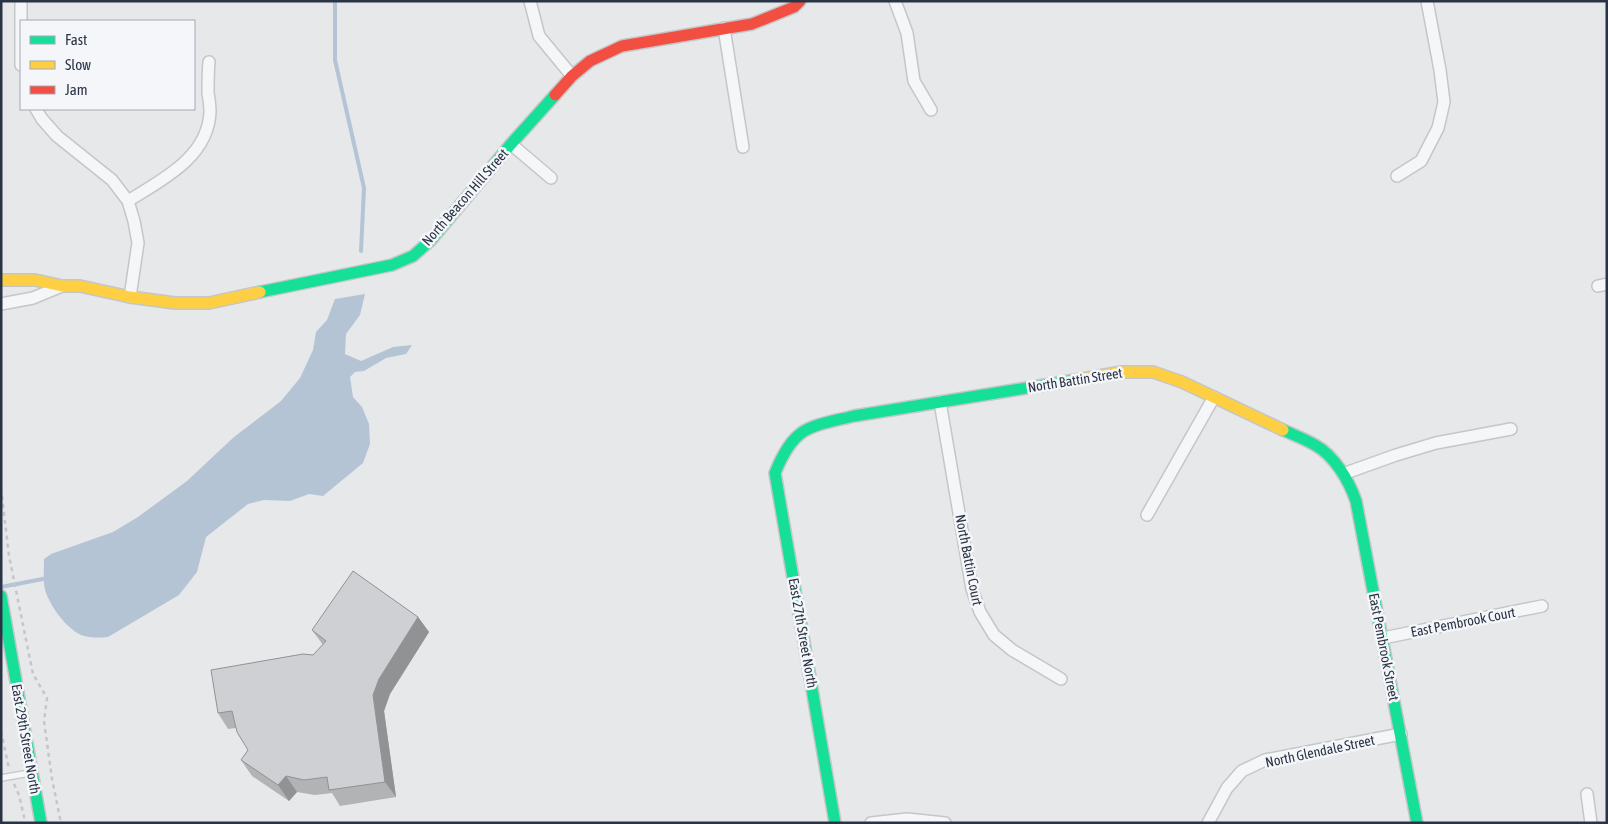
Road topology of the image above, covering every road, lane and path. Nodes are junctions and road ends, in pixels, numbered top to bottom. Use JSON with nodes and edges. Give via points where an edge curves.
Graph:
{"nodes":[{"id":1,"x":21,"y":1,"type":"edge"},
{"id":2,"x":530,"y":1,"type":"edge"},
{"id":3,"x":800,"y":1,"type":"edge"},
{"id":4,"x":895,"y":1,"type":"edge"},
{"id":5,"x":1427,"y":1,"type":"edge"},
{"id":6,"x":21,"y":20,"type":"edge"},
{"id":7,"x":724,"y":28,"type":"junction"},
{"id":8,"x":208,"y":62,"type":"dead end"},
{"id":9,"x":572,"y":76,"type":"junction"},
{"id":10,"x":37,"y":110,"type":"edge"},
{"id":11,"x":931,"y":110,"type":"dead end"},
{"id":12,"x":511,"y":144,"type":"junction"},
{"id":13,"x":743,"y":147,"type":"dead end"},
{"id":14,"x":1397,"y":176,"type":"dead end"},
{"id":15,"x":551,"y":178,"type":"dead end"},
{"id":16,"x":128,"y":201,"type":"junction"},
{"id":17,"x":1,"y":280,"type":"edge"},
{"id":18,"x":62,"y":286,"type":"junction"},
{"id":19,"x":130,"y":297,"type":"junction"},
{"id":20,"x":1,"y":304,"type":"edge"},
{"id":21,"x":1214,"y":397,"type":"junction"},
{"id":22,"x":940,"y":402,"type":"junction"},
{"id":23,"x":1512,"y":429,"type":"dead end"},
{"id":24,"x":789,"y":446,"type":"joint"},
{"id":25,"x":1343,"y":474,"type":"junction"},
{"id":26,"x":1,"y":488,"type":"edge"},
{"id":27,"x":1147,"y":514,"type":"dead end"},
{"id":28,"x":1,"y":596,"type":"edge"},
{"id":29,"x":1542,"y":606,"type":"dead end"},
{"id":30,"x":1383,"y":638,"type":"junction"},
{"id":31,"x":1061,"y":679,"type":"dead end"},
{"id":32,"x":1401,"y":734,"type":"junction"},
{"id":33,"x":32,"y":772,"type":"junction"},
{"id":34,"x":1,"y":778,"type":"edge"},
{"id":35,"x":1588,"y":794,"type":"dead end"},
{"id":36,"x":41,"y":823,"type":"edge"},
{"id":37,"x":61,"y":823,"type":"edge"},
{"id":38,"x":835,"y":823,"type":"edge"},
{"id":39,"x":871,"y":823,"type":"edge"},
{"id":40,"x":945,"y":823,"type":"edge"},
{"id":41,"x":1208,"y":823,"type":"edge"},
{"id":42,"x":1417,"y":823,"type":"edge"},
{"id":43,"x":1591,"y":823,"type":"edge"}],
"edges":[{"from":1,"to":6,"type":"street"},
{"from":2,"to":9,"type":"street","via":[[539,36]]},
{"from":3,"to":7,"type":"street","name":"North Beacon Hill Street","via":[[794,7],[752,24]]},
{"from":4,"to":11,"type":"street","via":[[907,33],[914,80]]},
{"from":5,"to":14,"type":"street","via":[[1444,102],[1438,128],[1421,160]]},
{"from":7,"to":9,"type":"street","name":"North Beacon Hill Street","via":[[622,46],[590,61]]},
{"from":7,"to":13,"type":"street"},
{"from":8,"to":16,"type":"street","via":[[210,113],[203,139],[188,161]]},
{"from":9,"to":12,"type":"street","name":"North Beacon Hill Street"},
{"from":10,"to":16,"type":"street","via":[[58,136],[112,180]]},
{"from":12,"to":15,"type":"street"},
{"from":12,"to":19,"type":"street","name":"North Beacon Hill Street","via":[[431,240],[413,256],[392,265],[209,303],[174,303]]},
{"from":16,"to":19,"type":"street","via":[[138,243]]},
{"from":17,"to":18,"type":"street","name":"North Beacon Hill Street","via":[[35,280]]},
{"from":18,"to":19,"type":"street","name":"North Beacon Hill Street","via":[[80,286]]},
{"from":18,"to":20,"type":"street","name":"North Beacon Hill Street","via":[[34,298]]},
{"from":21,"to":22,"type":"street","name":"North Battin Street","via":[[1153,372],[1122,372]]},
{"from":21,"to":25,"type":"street","name":"North Battin Street","via":[[1317,446]]},
{"from":21,"to":27,"type":"street"},
{"from":22,"to":24,"type":"street","name":"North Battin Street","via":[[815,426],[794,438]]},
{"from":22,"to":31,"type":"street","name":"North Battin Court","via":[[972,589],[980,612],[994,635],[1006,645]]},
{"from":23,"to":25,"type":"street","via":[[1436,443]]},
{"from":24,"to":38,"type":"street","name":"East 27th Street North","via":[[775,473]]},
{"from":25,"to":30,"type":"street","name":"East Pembrook Street","via":[[1354,492],[1359,512]]},
{"from":26,"to":37,"type":"path","via":[[9,556],[33,674],[47,698],[44,721]]},
{"from":28,"to":33,"type":"street","name":"East 29th Street North"},
{"from":29,"to":30,"type":"street","name":"East Pembrook Court"},
{"from":30,"to":32,"type":"street","name":"East Pembrook Street"},
{"from":32,"to":41,"type":"street","name":"North Glendale Street","via":[[1265,760],[1242,771],[1227,788]]},
{"from":32,"to":42,"type":"street","name":"East Pembrook Street"},
{"from":33,"to":34,"type":"lane"},
{"from":33,"to":36,"type":"street","name":"East 29th Street North"},
{"from":35,"to":43,"type":"street"},
{"from":39,"to":40,"type":"street","via":[[907,819]]}]}
